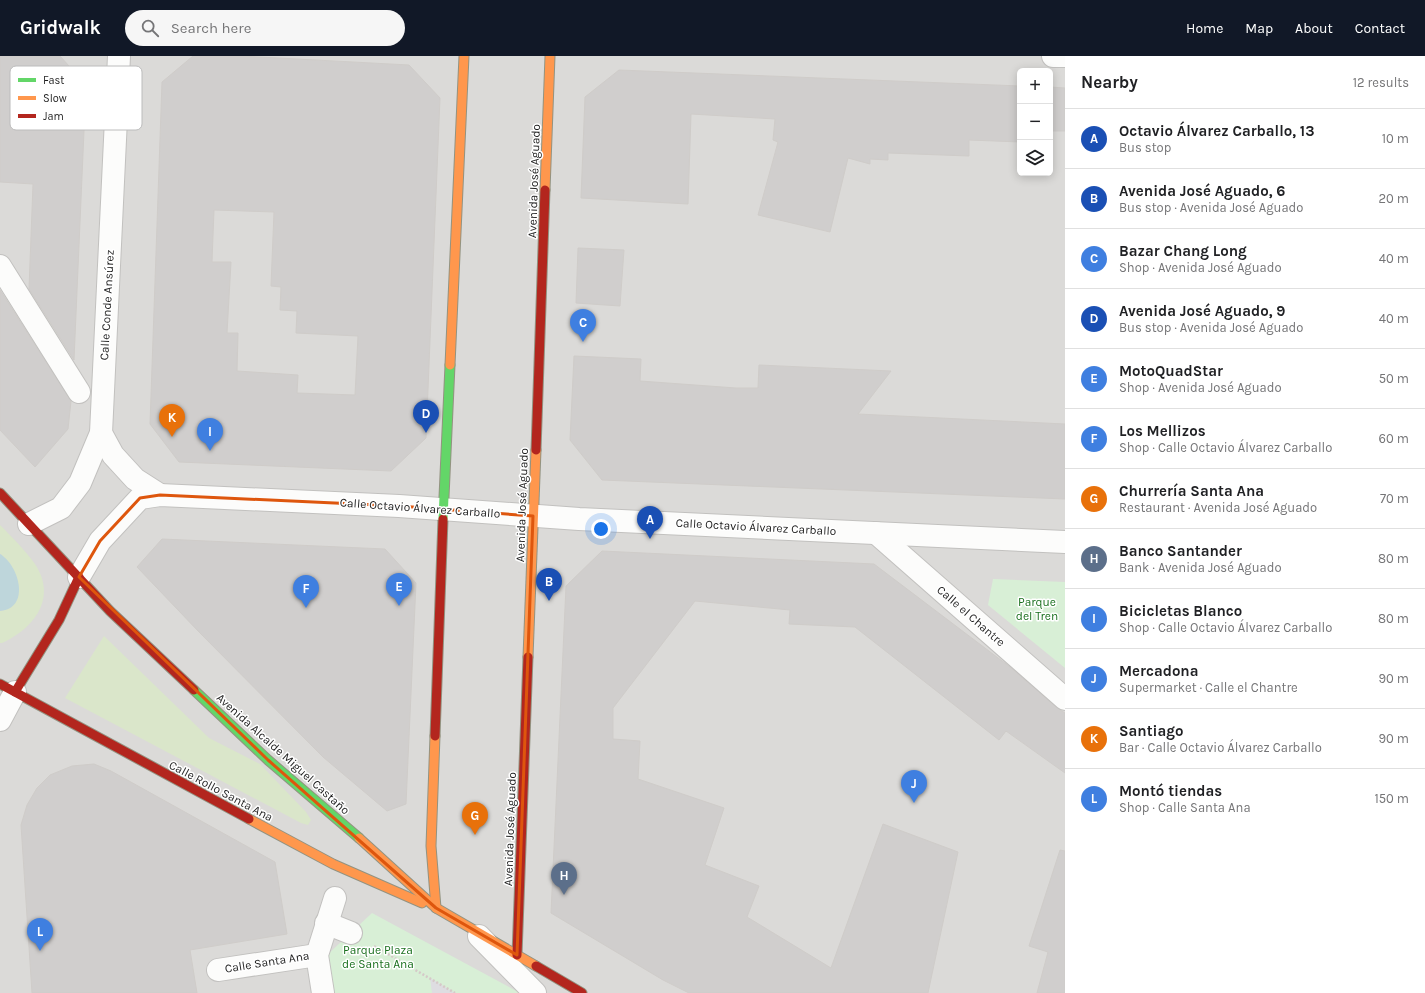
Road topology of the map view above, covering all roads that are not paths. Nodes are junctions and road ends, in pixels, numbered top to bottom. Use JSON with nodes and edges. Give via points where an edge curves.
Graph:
{"nodes":[{"id":1,"x":119,"y":56,"type":"edge"},
{"id":2,"x":464,"y":56,"type":"edge"},
{"id":3,"x":550,"y":56,"type":"edge"},
{"id":4,"x":1053,"y":56,"type":"edge"},
{"id":5,"x":1065,"y":56,"type":"edge"},
{"id":6,"x":119,"y":66,"type":"edge"},
{"id":7,"x":115,"y":130,"type":"edge"},
{"id":8,"x":0,"y":266,"type":"edge"},
{"id":9,"x":79,"y":392,"type":"dead end"},
{"id":10,"x":101,"y":434,"type":"junction"},
{"id":11,"x":0,"y":493,"type":"edge"},
{"id":12,"x":160,"y":495,"type":"junction"},
{"id":13,"x":444,"y":509,"type":"junction"},
{"id":14,"x":533,"y":516,"type":"junction"},
{"id":15,"x":29,"y":524,"type":"junction"},
{"id":16,"x":876,"y":533,"type":"junction"},
{"id":17,"x":1065,"y":542,"type":"edge"},
{"id":18,"x":79,"y":577,"type":"junction"},
{"id":19,"x":8,"y":688,"type":"edge"},
{"id":20,"x":1065,"y":699,"type":"edge"},
{"id":21,"x":0,"y":720,"type":"edge"},
{"id":22,"x":335,"y":898,"type":"dead end"},
{"id":23,"x":436,"y":908,"type":"junction"},
{"id":24,"x":326,"y":923,"type":"junction"},
{"id":25,"x":471,"y":928,"type":"junction"},
{"id":26,"x":351,"y":933,"type":"road end"},
{"id":27,"x":317,"y":954,"type":"junction"},
{"id":28,"x":517,"y":955,"type":"junction"},
{"id":29,"x":218,"y":970,"type":"dead end"},
{"id":30,"x":323,"y":993,"type":"edge"},
{"id":31,"x":535,"y":993,"type":"edge"},
{"id":32,"x":582,"y":993,"type":"edge"}],
"edges":[{"from":1,"to":6,"type":"street","name":"Calle Conde Ansúrez"},
{"from":2,"to":13,"type":"main road"},
{"from":3,"to":14,"type":"main road","name":"Avenida José Aguado"},
{"from":4,"to":5,"type":"street"},
{"from":7,"to":10,"type":"street","name":"Calle Conde Ansúrez"},
{"from":8,"to":9,"type":"street"},
{"from":10,"to":12,"type":"street","via":[[113,455],[134,479]]},
{"from":10,"to":15,"type":"street","name":"Calle Conde Ansúrez","via":[[80,483],[61,508]]},
{"from":11,"to":15,"type":"main road","name":"Avenida Alcalde Miguel Castaño"},
{"from":12,"to":13,"type":"street","name":"Calle Octavio Álvarez Carballo"},
{"from":12,"to":18,"type":"street","name":"Calle Octavio Álvarez Carballo","via":[[140,498],[100,541]]},
{"from":13,"to":14,"type":"street","name":"Calle Octavio Álvarez Carballo"},
{"from":13,"to":23,"type":"main road","via":[[431,846]]},
{"from":14,"to":16,"type":"street","name":"Calle Octavio Álvarez Carballo"},
{"from":14,"to":28,"type":"main road","name":"Avenida José Aguado"},
{"from":15,"to":18,"type":"main road","name":"Avenida Alcalde Miguel Castaño"},
{"from":16,"to":17,"type":"street","name":"Calle Octavio Álvarez Carballo"},
{"from":16,"to":20,"type":"street","name":"Calle el Chantre"},
{"from":18,"to":19,"type":"main road","via":[[59,620]]},
{"from":18,"to":23,"type":"main road","name":"Avenida Alcalde Miguel Castaño","via":[[110,611],[268,760]]},
{"from":19,"to":21,"type":"street"},
{"from":19,"to":23,"type":"main road","name":"Calle Rollo Santa Ana","via":[[348,872]]},
{"from":22,"to":24,"type":"street","name":"Calle Santa Ana"},
{"from":23,"to":25,"type":"main road","name":"Avenida Alcalde Miguel Castaño"},
{"from":24,"to":26,"type":"street"},
{"from":24,"to":27,"type":"street","name":"Calle Santa Ana"},
{"from":25,"to":28,"type":"main road","name":"Avenida Alcalde Miguel Castaño"},
{"from":25,"to":31,"type":"street"},
{"from":27,"to":29,"type":"street","name":"Calle Santa Ana"},
{"from":27,"to":30,"type":"street","name":"Calle Santa Ana"},
{"from":28,"to":32,"type":"main road","name":"Avenida Alcalde Miguel Castaño"}]}
